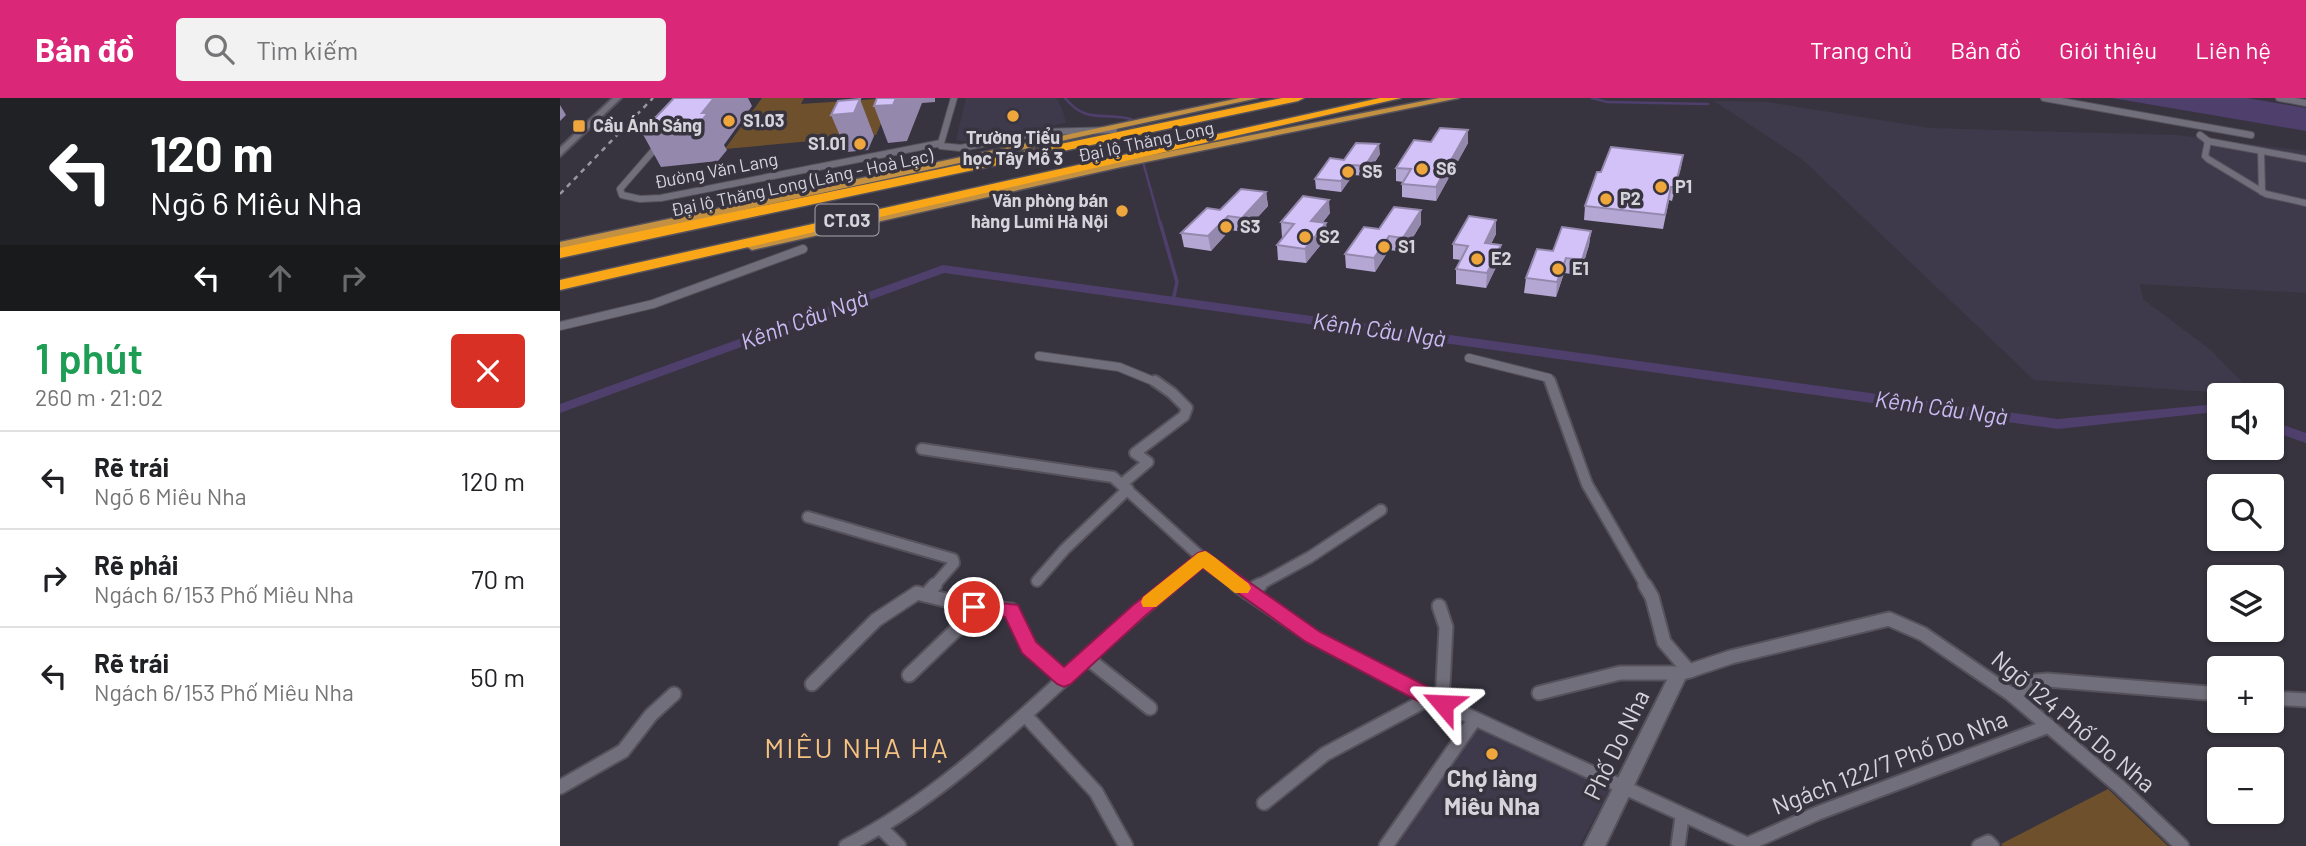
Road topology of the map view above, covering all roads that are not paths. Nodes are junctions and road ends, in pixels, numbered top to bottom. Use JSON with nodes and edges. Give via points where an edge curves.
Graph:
{"nodes":[{"id":1,"x":954,"y":98,"type":"edge"},
{"id":2,"x":1254,"y":98,"type":"edge"},
{"id":3,"x":1298,"y":98,"type":"edge"},
{"id":4,"x":1395,"y":98,"type":"edge"},
{"id":5,"x":1454,"y":98,"type":"edge"},
{"id":6,"x":2044,"y":98,"type":"edge"},
{"id":7,"x":2278,"y":98,"type":"edge"},
{"id":8,"x":615,"y":100,"type":"edge"},
{"id":9,"x":2306,"y":103,"type":"edge"},
{"id":10,"x":1154,"y":125,"type":"junction"},
{"id":11,"x":1052,"y":131,"type":"junction"},
{"id":12,"x":1120,"y":131,"type":"junction"},
{"id":13,"x":2200,"y":135,"type":"dead end"},
{"id":14,"x":2251,"y":135,"type":"dead end"},
{"id":15,"x":663,"y":139,"type":"edge"},
{"id":16,"x":1064,"y":140,"type":"junction"},
{"id":17,"x":2207,"y":141,"type":"junction"},
{"id":18,"x":940,"y":143,"type":"junction"},
{"id":19,"x":2261,"y":151,"type":"junction"},
{"id":20,"x":560,"y":153,"type":"edge"},
{"id":21,"x":1162,"y":153,"type":"junction"},
{"id":22,"x":2306,"y":159,"type":"edge"},
{"id":23,"x":2262,"y":192,"type":"junction"},
{"id":24,"x":2306,"y":203,"type":"edge"},
{"id":25,"x":560,"y":246,"type":"edge"},
{"id":26,"x":803,"y":249,"type":"dead end"},
{"id":27,"x":560,"y":253,"type":"edge"},
{"id":28,"x":560,"y":287,"type":"edge"},
{"id":29,"x":560,"y":326,"type":"edge"},
{"id":30,"x":1039,"y":356,"type":"dead end"},
{"id":31,"x":1469,"y":358,"type":"dead end"},
{"id":32,"x":922,"y":449,"type":"dead end"},
{"id":33,"x":1125,"y":486,"type":"junction"},
{"id":34,"x":1381,"y":510,"type":"dead end"},
{"id":35,"x":807,"y":517,"type":"dead end"},
{"id":36,"x":1205,"y":558,"type":"junction"},
{"id":37,"x":1037,"y":581,"type":"dead end"},
{"id":38,"x":1247,"y":592,"type":"junction"},
{"id":39,"x":926,"y":595,"type":"junction"},
{"id":40,"x":1439,"y":606,"type":"dead end"},
{"id":41,"x":974,"y":607,"type":"junction"},
{"id":42,"x":1087,"y":658,"type":"junction"},
{"id":43,"x":1684,"y":672,"type":"junction"},
{"id":44,"x":909,"y":676,"type":"dead end"},
{"id":45,"x":1064,"y":679,"type":"junction"},
{"id":46,"x":812,"y":684,"type":"dead end"},
{"id":47,"x":1539,"y":693,"type":"dead end"},
{"id":48,"x":2207,"y":693,"type":"edge"},
{"id":49,"x":674,"y":694,"type":"dead end"},
{"id":50,"x":2012,"y":695,"type":"junction"},
{"id":51,"x":2284,"y":699,"type":"edge"},
{"id":52,"x":2306,"y":700,"type":"edge"},
{"id":53,"x":1436,"y":701,"type":"junction"},
{"id":54,"x":1150,"y":708,"type":"dead end"},
{"id":55,"x":1025,"y":715,"type":"junction"},
{"id":56,"x":1475,"y":719,"type":"junction"},
{"id":57,"x":2049,"y":726,"type":"junction"},
{"id":58,"x":1623,"y":786,"type":"junction"},
{"id":59,"x":560,"y":787,"type":"edge"},
{"id":60,"x":1264,"y":803,"type":"dead end"},
{"id":61,"x":1682,"y":817,"type":"junction"},
{"id":62,"x":881,"y":828,"type":"junction"},
{"id":63,"x":1749,"y":845,"type":"edge"},
{"id":64,"x":846,"y":846,"type":"edge"},
{"id":65,"x":899,"y":846,"type":"edge"},
{"id":66,"x":1126,"y":846,"type":"edge"},
{"id":67,"x":1385,"y":846,"type":"edge"},
{"id":68,"x":1594,"y":846,"type":"edge"},
{"id":69,"x":1678,"y":846,"type":"edge"},
{"id":70,"x":1979,"y":846,"type":"edge"},
{"id":71,"x":1992,"y":846,"type":"edge"},
{"id":72,"x":2182,"y":846,"type":"edge"}],
"edges":[{"from":1,"to":18,"type":"street"},
{"from":2,"to":10,"type":"main road","name":"Đại lộ Thăng Long"},
{"from":3,"to":10,"type":"highway","name":"Đại lộ Thăng Long (Láng - Hoà Lạc)","number":"CT.03"},
{"from":4,"to":21,"type":"highway","number":"CT.03"},
{"from":5,"to":21,"type":"main road","name":"Đại lộ Thăng Long"},
{"from":6,"to":14,"type":"street"},
{"from":7,"to":9,"type":"street"},
{"from":8,"to":20,"type":"street"},
{"from":10,"to":12,"type":"highway","name":"Đại lộ Thăng Long (Láng - Hoà Lạc)","number":"CT.03"},
{"from":11,"to":12,"type":"street"},
{"from":11,"to":16,"type":"street","via":[[1065,135]]},
{"from":11,"to":18,"type":"street","via":[[961,148]]},
{"from":12,"to":16,"type":"main road","name":"Đại lộ Thăng Long"},
{"from":12,"to":27,"type":"highway","name":"Đại lộ Thăng Long (Láng - Hoà Lạc)","number":"CT.03"},
{"from":13,"to":17,"type":"street"},
{"from":15,"to":18,"type":"street","name":"Đường Văn Lang","via":[[620,190],[622,195],[668,197]]},
{"from":16,"to":25,"type":"main road","name":"Đại lộ Thăng Long"},
{"from":17,"to":19,"type":"street"},
{"from":17,"to":23,"type":"street","via":[[2206,157]]},
{"from":19,"to":22,"type":"street"},
{"from":19,"to":23,"type":"street"},
{"from":21,"to":28,"type":"main road","name":"Đại lộ Thăng Long"},
{"from":21,"to":28,"type":"highway","number":"CT.03","via":[[1134,155]]},
{"from":23,"to":24,"type":"street"},
{"from":26,"to":29,"type":"street","via":[[672,299]]},
{"from":30,"to":33,"type":"street","via":[[1139,372],[1164,385],[1187,408],[1184,416],[1135,453],[1148,462]]},
{"from":31,"to":43,"type":"street","via":[[1549,378],[1587,484],[1652,597],[1664,642]]},
{"from":32,"to":33,"type":"street","via":[[1113,477]]},
{"from":33,"to":36,"type":"street"},
{"from":33,"to":37,"type":"street"},
{"from":34,"to":38,"type":"street"},
{"from":35,"to":39,"type":"street","via":[[953,559]]},
{"from":36,"to":38,"type":"street"},
{"from":36,"to":42,"type":"street"},
{"from":38,"to":53,"type":"street","via":[[1313,637]]},
{"from":39,"to":41,"type":"street"},
{"from":39,"to":46,"type":"street","via":[[916,593],[876,620]]},
{"from":40,"to":53,"type":"street","via":[[1446,627]]},
{"from":41,"to":44,"type":"street"},
{"from":41,"to":45,"type":"street","via":[[1011,610],[1029,647]]},
{"from":42,"to":45,"type":"street"},
{"from":42,"to":54,"type":"street"},
{"from":43,"to":47,"type":"street","name":"Ngõ 124 Phố Do Nha","via":[[1620,673]]},
{"from":43,"to":50,"type":"street","name":"Ngõ 124 Phố Do Nha","via":[[1889,619],[1923,634]]},
{"from":43,"to":58,"type":"street","name":"Phố Do Nha"},
{"from":45,"to":55,"type":"street"},
{"from":48,"to":50,"type":"street","via":[[2047,680]]},
{"from":49,"to":59,"type":"street","via":[[623,751]]},
{"from":50,"to":57,"type":"street","name":"Ngõ 124 Phố Do Nha"},
{"from":51,"to":52,"type":"street"},
{"from":53,"to":56,"type":"street"},
{"from":53,"to":60,"type":"street","via":[[1325,754]]},
{"from":55,"to":62,"type":"street"},
{"from":55,"to":66,"type":"street","via":[[1098,794]]},
{"from":56,"to":58,"type":"street"},
{"from":56,"to":67,"type":"street"},
{"from":57,"to":63,"type":"street","name":"Ngách 122/7 Phố Do Nha","via":[[1818,813]]},
{"from":57,"to":72,"type":"street","name":"Ngõ 124 Phố Do Nha"},
{"from":58,"to":61,"type":"street"},
{"from":58,"to":68,"type":"street","name":"Phố Do Nha"},
{"from":61,"to":63,"type":"street"},
{"from":61,"to":69,"type":"street"},
{"from":62,"to":64,"type":"street"},
{"from":62,"to":65,"type":"street"},
{"from":70,"to":71,"type":"street","via":[[1988,842]]}]}
